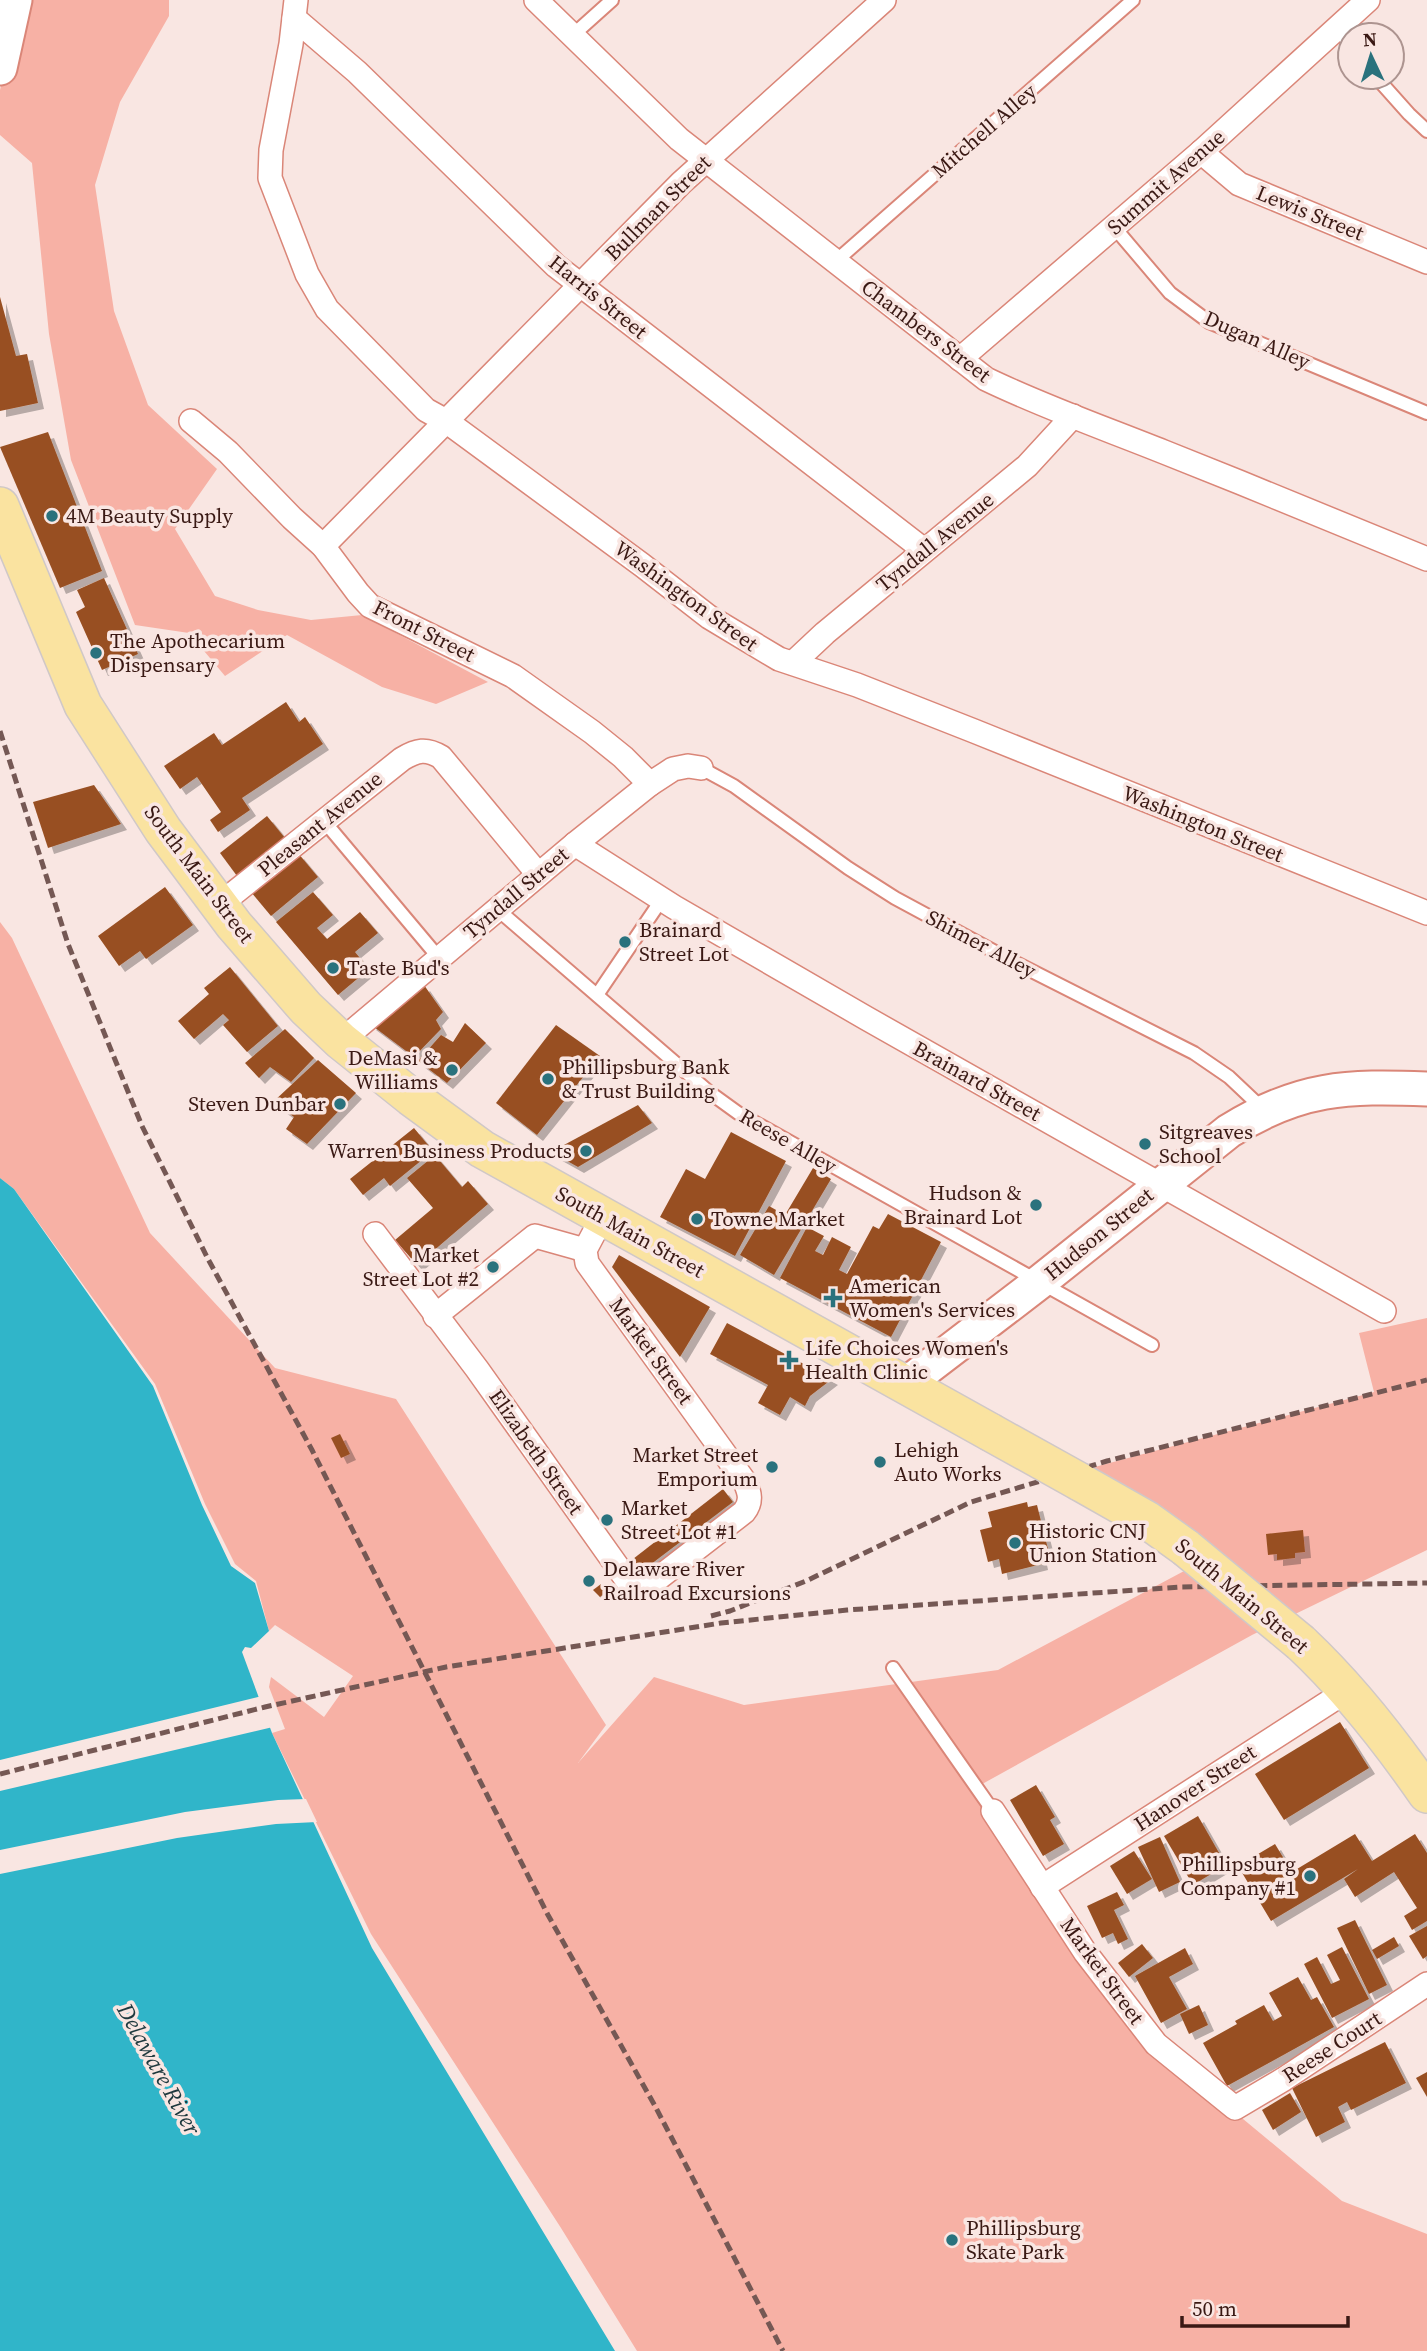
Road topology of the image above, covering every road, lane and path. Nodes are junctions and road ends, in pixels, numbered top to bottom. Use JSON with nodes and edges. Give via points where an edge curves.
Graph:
{"nodes":[{"id":1,"x":15,"y":0,"type":"edge"},
{"id":2,"x":537,"y":0,"type":"edge"},
{"id":3,"x":612,"y":0,"type":"edge"},
{"id":4,"x":884,"y":0,"type":"edge"},
{"id":5,"x":1133,"y":0,"type":"edge"},
{"id":6,"x":1368,"y":0,"type":"edge"},
{"id":7,"x":295,"y":9,"type":"edge"},
{"id":8,"x":1353,"y":21,"type":"edge"},
{"id":9,"x":573,"y":35,"type":"junction"},
{"id":10,"x":1336,"y":42,"type":"edge"},
{"id":11,"x":0,"y":68,"type":"edge"},
{"id":12,"x":1388,"y":91,"type":"edge"},
{"id":13,"x":1427,"y":131,"type":"edge"},
{"id":14,"x":1202,"y":152,"type":"junction"},
{"id":15,"x":706,"y":160,"type":"junction"},
{"id":16,"x":1114,"y":227,"type":"junction"},
{"id":17,"x":836,"y":261,"type":"junction"},
{"id":18,"x":1427,"y":262,"type":"edge"},
{"id":19,"x":581,"y":286,"type":"junction"},
{"id":20,"x":960,"y":359,"type":"junction"},
{"id":21,"x":1427,"y":413,"type":"edge"},
{"id":22,"x":1073,"y":416,"type":"junction"},
{"id":23,"x":191,"y":421,"type":"dead end"},
{"id":24,"x":446,"y":421,"type":"junction"},
{"id":25,"x":0,"y":506,"type":"edge"},
{"id":26,"x":323,"y":546,"type":"junction"},
{"id":27,"x":924,"y":550,"type":"junction"},
{"id":28,"x":1427,"y":559,"type":"edge"},
{"id":29,"x":793,"y":663,"type":"junction"},
{"id":30,"x":701,"y":768,"type":"joint"},
{"id":31,"x":650,"y":784,"type":"junction"},
{"id":32,"x":324,"y":821,"type":"junction"},
{"id":33,"x":575,"y":844,"type":"junction"},
{"id":34,"x":538,"y":874,"type":"junction"},
{"id":35,"x":662,"y":899,"type":"junction"},
{"id":36,"x":219,"y":905,"type":"junction"},
{"id":37,"x":497,"y":909,"type":"junction"},
{"id":38,"x":1427,"y":913,"type":"edge"},
{"id":39,"x":439,"y":958,"type":"junction"},
{"id":40,"x":597,"y":995,"type":"junction"},
{"id":41,"x":341,"y":1041,"type":"junction"},
{"id":42,"x":1427,"y":1089,"type":"edge"},
{"id":43,"x":1265,"y":1111,"type":"junction"},
{"id":44,"x":1161,"y":1184,"type":"junction"},
{"id":45,"x":603,"y":1216,"type":"junction"},
{"id":46,"x":375,"y":1234,"type":"dead end"},
{"id":47,"x":585,"y":1250,"type":"junction"},
{"id":48,"x":1041,"y":1281,"type":"junction"},
{"id":49,"x":1384,"y":1311,"type":"dead end"},
{"id":50,"x":435,"y":1316,"type":"junction"},
{"id":51,"x":1152,"y":1345,"type":"dead end"},
{"id":52,"x":905,"y":1385,"type":"junction"},
{"id":53,"x":634,"y":1590,"type":"joint"},
{"id":54,"x":893,"y":1668,"type":"dead end"},
{"id":55,"x":1348,"y":1690,"type":"junction"},
{"id":56,"x":1427,"y":1794,"type":"edge"},
{"id":57,"x":993,"y":1811,"type":"joint"},
{"id":58,"x":1042,"y":1886,"type":"junction"},
{"id":59,"x":1427,"y":1984,"type":"edge"},
{"id":60,"x":1235,"y":2108,"type":"joint"}],
"edges":[{"from":1,"to":11,"type":"street"},
{"from":2,"to":9,"type":"street","name":"Chambers Street"},
{"from":3,"to":9,"type":"lane"},
{"from":4,"to":15,"type":"street","name":"Bullman Street"},
{"from":5,"to":17,"type":"lane","name":"Mitchell Alley"},
{"from":6,"to":8,"type":"street","name":"Summit Avenue"},
{"from":7,"to":19,"type":"street","name":"Harris Street","via":[[455,170]]},
{"from":7,"to":24,"type":"street","name":"Washington Street","via":[[269,166],[283,214],[327,309],[426,410]]},
{"from":9,"to":15,"type":"street","name":"Chambers Street"},
{"from":10,"to":14,"type":"street","name":"Summit Avenue"},
{"from":12,"to":13,"type":"lane"},
{"from":14,"to":16,"type":"street","name":"Summit Avenue"},
{"from":14,"to":18,"type":"street","name":"Lewis Street","via":[[1239,184]]},
{"from":15,"to":17,"type":"street","name":"Chambers Street"},
{"from":15,"to":19,"type":"street","name":"Bullman Street"},
{"from":16,"to":20,"type":"street","name":"Summit Avenue"},
{"from":16,"to":21,"type":"lane","name":"Dugan Alley","via":[[1171,293],[1209,322]]},
{"from":17,"to":20,"type":"street","name":"Chambers Street"},
{"from":19,"to":24,"type":"street","name":"Bullman Street"},
{"from":19,"to":27,"type":"street","name":"Harris Street"},
{"from":20,"to":22,"type":"street","name":"Chambers Street","via":[[996,384]]},
{"from":22,"to":27,"type":"street","name":"Tyndall Avenue","via":[[1027,466]]},
{"from":22,"to":28,"type":"street","name":"Chambers Street"},
{"from":23,"to":26,"type":"street","name":"Front Street"},
{"from":24,"to":26,"type":"street","name":"Bullman Street"},
{"from":24,"to":29,"type":"street","name":"Washington Street","via":[[709,617],[759,649]]},
{"from":25,"to":36,"type":"main road","name":"South Main Street","via":[[83,705],[163,830]]},
{"from":26,"to":31,"type":"street","name":"Front Street","via":[[370,606],[513,676],[592,732]]},
{"from":27,"to":29,"type":"street","name":"Tyndall Avenue"},
{"from":29,"to":38,"type":"street","name":"Washington Street"},
{"from":30,"to":31,"type":"street","name":"Tyndall Street","via":[[673,769]]},
{"from":30,"to":43,"type":"lane","name":"Shimer Alley","via":[[895,898],[1194,1053],[1229,1077]]},
{"from":31,"to":33,"type":"street","name":"Tyndall Street"},
{"from":32,"to":34,"type":"street","name":"Pleasant Avenue","via":[[411,753],[431,751],[441,757]]},
{"from":32,"to":36,"type":"street","name":"Pleasant Avenue"},
{"from":32,"to":39,"type":"lane"},
{"from":33,"to":34,"type":"street","name":"Tyndall Street"},
{"from":33,"to":35,"type":"street","name":"Brainard Street"},
{"from":34,"to":37,"type":"street","name":"Tyndall Street"},
{"from":35,"to":40,"type":"lane"},
{"from":35,"to":44,"type":"street","name":"Brainard Street"},
{"from":36,"to":41,"type":"main road","name":"South Main Street","via":[[306,1008]]},
{"from":37,"to":39,"type":"street","name":"Tyndall Street"},
{"from":37,"to":40,"type":"lane","name":"Reese Alley"},
{"from":39,"to":41,"type":"street","name":"Tyndall Street"},
{"from":40,"to":48,"type":"lane","name":"Reese Alley","via":[[738,1113]]},
{"from":41,"to":45,"type":"main road","name":"South Main Street","via":[[482,1149]]},
{"from":42,"to":43,"type":"street","name":"Hudson Street","via":[[1345,1088]]},
{"from":43,"to":44,"type":"street","name":"Hudson Street","via":[[1229,1131]]},
{"from":44,"to":48,"type":"street","name":"Hudson Street"},
{"from":44,"to":49,"type":"street","name":"Brainard Street"},
{"from":45,"to":47,"type":"street"},
{"from":45,"to":52,"type":"main road","name":"South Main Street"},
{"from":46,"to":50,"type":"street","name":"Elizabeth Street"},
{"from":47,"to":50,"type":"street","via":[[535,1236]]},
{"from":47,"to":53,"type":"street","name":"Market Street","via":[[597,1279],[751,1493],[744,1512],[656,1580]]},
{"from":48,"to":51,"type":"lane","name":"Reese Alley"},
{"from":48,"to":52,"type":"street","name":"Hudson Street"},
{"from":50,"to":53,"type":"street","name":"Elizabeth Street"},
{"from":52,"to":55,"type":"main road","name":"South Main Street","bridge":true,"via":[[1147,1520],[1301,1643]]},
{"from":54,"to":57,"type":"lane"},
{"from":55,"to":56,"type":"main road","name":"South Main Street"},
{"from":55,"to":58,"type":"street","name":"Hanover Street"},
{"from":57,"to":58,"type":"street","name":"Market Street"},
{"from":58,"to":60,"type":"street","name":"Market Street","via":[[1085,1952],[1156,2045]]},
{"from":59,"to":60,"type":"street","name":"Reese Court"}]}
